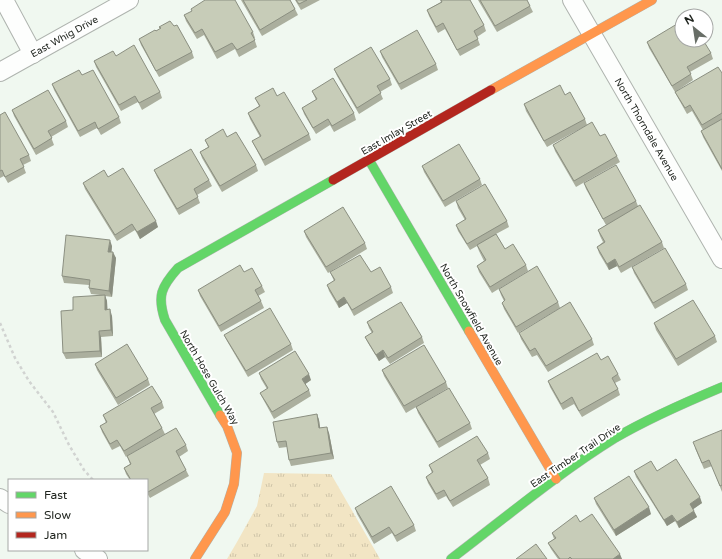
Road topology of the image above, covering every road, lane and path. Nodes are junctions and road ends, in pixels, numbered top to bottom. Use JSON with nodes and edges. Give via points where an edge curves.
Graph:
{"nodes":[{"id":1,"x":4,"y":0,"type":"edge"},
{"id":2,"x":129,"y":0,"type":"edge"},
{"id":3,"x":572,"y":0,"type":"edge"},
{"id":4,"x":652,"y":0,"type":"edge"},
{"id":5,"x":591,"y":33,"type":"junction"},
{"id":6,"x":33,"y":54,"type":"junction"},
{"id":7,"x":0,"y":72,"type":"edge"},
{"id":8,"x":369,"y":160,"type":"junction"},
{"id":9,"x":722,"y":259,"type":"edge"},
{"id":10,"x":159,"y":293,"type":"joint"},
{"id":11,"x":0,"y":323,"type":"edge"},
{"id":12,"x":722,"y":387,"type":"edge"},
{"id":13,"x":92,"y":479,"type":"edge"},
{"id":14,"x":556,"y":479,"type":"junction"},
{"id":15,"x":86,"y":551,"type":"edge"},
{"id":16,"x":98,"y":559,"type":"edge"},
{"id":17,"x":195,"y":559,"type":"edge"},
{"id":18,"x":451,"y":559,"type":"edge"}],
"edges":[{"from":1,"to":6,"type":"street"},
{"from":2,"to":6,"type":"street","name":"East Whig Drive"},
{"from":3,"to":5,"type":"street","name":"North Thorndale Avenue"},
{"from":4,"to":5,"type":"street","name":"East Imlay Street"},
{"from":5,"to":8,"type":"street","name":"East Imlay Street"},
{"from":5,"to":9,"type":"street","name":"North Thorndale Avenue"},
{"from":6,"to":7,"type":"street","name":"East Whig Drive"},
{"from":8,"to":10,"type":"street","name":"East Imlay Street","via":[[178,268],[166,280]]},
{"from":8,"to":14,"type":"street","name":"North Snowfield Avenue"},
{"from":10,"to":17,"type":"street","name":"North Hose Gulch Way","via":[[164,320],[227,426],[237,453],[234,484],[225,512]]},
{"from":11,"to":13,"type":"path","via":[[29,381],[53,412],[69,445]]},
{"from":12,"to":14,"type":"street","name":"East Timber Trail Drive","via":[[662,413],[615,439]]},
{"from":14,"to":18,"type":"street","name":"East Timber Trail Drive"},
{"from":15,"to":16,"type":"street"}]}
